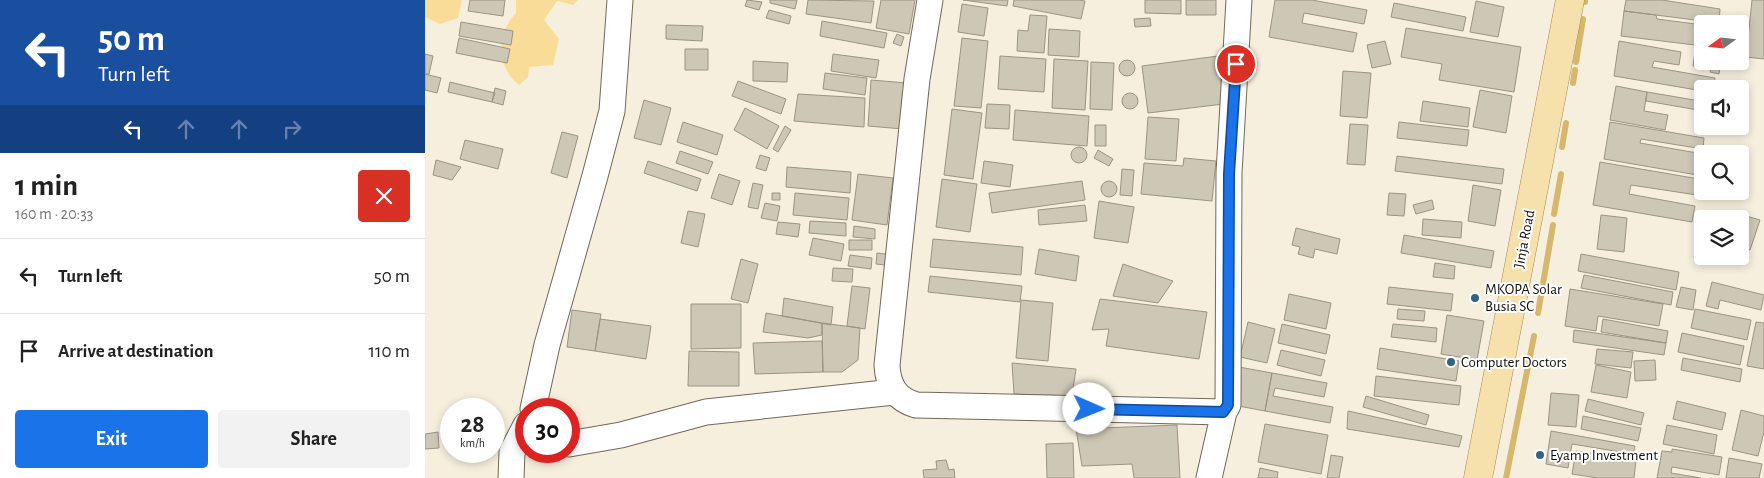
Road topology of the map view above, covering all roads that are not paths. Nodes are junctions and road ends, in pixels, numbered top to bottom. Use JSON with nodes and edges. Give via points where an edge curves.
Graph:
{"nodes":[{"id":1,"x":621,"y":0,"type":"edge"},
{"id":2,"x":930,"y":0,"type":"edge"},
{"id":3,"x":1239,"y":0,"type":"edge"},
{"id":4,"x":1569,"y":0,"type":"edge"},
{"id":5,"x":894,"y":392,"type":"junction"},
{"id":6,"x":535,"y":398,"type":"edge"},
{"id":7,"x":1223,"y":412,"type":"junction"},
{"id":8,"x":580,"y":442,"type":"edge"},
{"id":9,"x":515,"y":463,"type":"edge"},
{"id":10,"x":511,"y":478,"type":"edge"},
{"id":11,"x":1209,"y":478,"type":"edge"},
{"id":12,"x":1478,"y":478,"type":"edge"}],
"edges":[{"from":1,"to":6,"type":"street","via":[[612,111]]},
{"from":2,"to":5,"type":"street","via":[[917,79],[887,365]]},
{"from":3,"to":7,"type":"street","via":[[1229,174],[1228,405]]},
{"from":4,"to":12,"type":"main road","name":"Jinja Road"},
{"from":5,"to":7,"type":"street","via":[[906,402],[916,405]]},
{"from":5,"to":8,"type":"street","via":[[706,412],[621,435]]},
{"from":7,"to":11,"type":"street"},
{"from":9,"to":10,"type":"street"}]}
